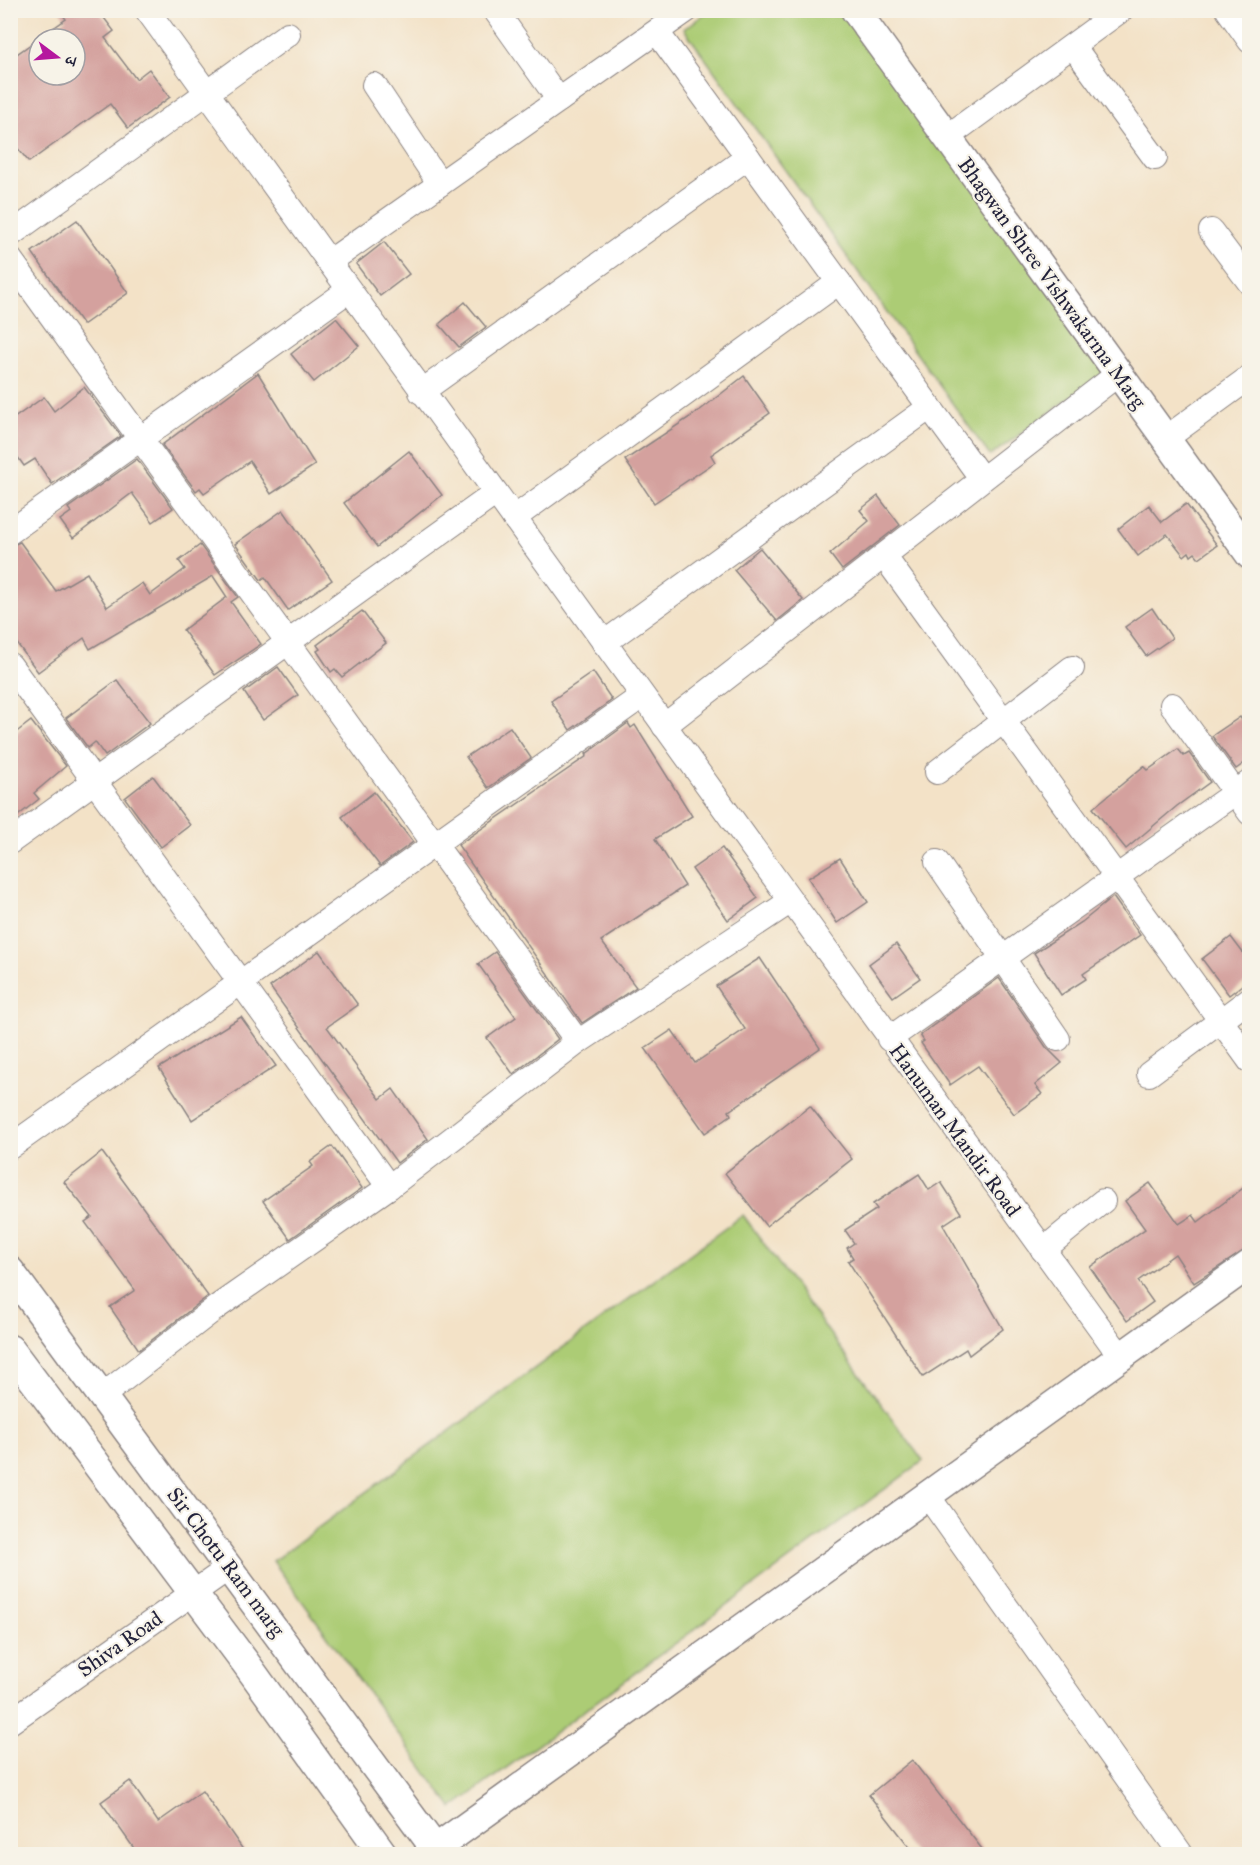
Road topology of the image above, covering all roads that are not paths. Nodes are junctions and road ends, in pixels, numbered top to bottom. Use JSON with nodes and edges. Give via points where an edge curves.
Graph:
{"nodes":[{"id":1,"x":147,"y":10,"type":"edge"},
{"id":2,"x":495,"y":10,"type":"edge"},
{"id":3,"x":855,"y":10,"type":"edge"},
{"id":4,"x":1121,"y":10,"type":"edge"},
{"id":5,"x":1227,"y":10,"type":"edge"},
{"id":6,"x":669,"y":19,"type":"edge"},
{"id":7,"x":288,"y":34,"type":"dead end"},
{"id":8,"x":1250,"y":41,"type":"edge"},
{"id":9,"x":1073,"y":46,"type":"junction"},
{"id":10,"x":374,"y":85,"type":"dead end"},
{"id":11,"x":206,"y":93,"type":"junction"},
{"id":12,"x":559,"y":100,"type":"junction"},
{"id":13,"x":947,"y":137,"type":"junction"},
{"id":14,"x":748,"y":157,"type":"junction"},
{"id":15,"x":1155,"y":158,"type":"dead end"},
{"id":16,"x":440,"y":184,"type":"junction"},
{"id":17,"x":1211,"y":231,"type":"dead end"},
{"id":18,"x":10,"y":235,"type":"edge"},
{"id":19,"x":10,"y":259,"type":"edge"},
{"id":20,"x":329,"y":262,"type":"junction"},
{"id":21,"x":839,"y":282,"type":"junction"},
{"id":22,"x":1250,"y":283,"type":"edge"},
{"id":23,"x":349,"y":290,"type":"junction"},
{"id":24,"x":1118,"y":374,"type":"junction"},
{"id":25,"x":1250,"y":377,"type":"edge"},
{"id":26,"x":421,"y":392,"type":"junction"},
{"id":27,"x":930,"y":407,"type":"junction"},
{"id":28,"x":141,"y":439,"type":"junction"},
{"id":29,"x":1165,"y":439,"type":"junction"},
{"id":30,"x":982,"y":479,"type":"junction"},
{"id":31,"x":496,"y":493,"type":"junction"},
{"id":32,"x":514,"y":518,"type":"junction"},
{"id":33,"x":10,"y":532,"type":"edge"},
{"id":34,"x":1250,"y":555,"type":"edge"},
{"id":35,"x":884,"y":556,"type":"junction"},
{"id":36,"x":288,"y":643,"type":"junction"},
{"id":37,"x":604,"y":644,"type":"junction"},
{"id":38,"x":10,"y":665,"type":"edge"},
{"id":39,"x":1072,"y":668,"type":"dead end"},
{"id":40,"x":642,"y":696,"type":"junction"},
{"id":41,"x":1172,"y":705,"type":"dead end"},
{"id":42,"x":1004,"y":721,"type":"junction"},
{"id":43,"x":664,"y":726,"type":"junction"},
{"id":44,"x":937,"y":772,"type":"dead end"},
{"id":45,"x":95,"y":782,"type":"junction"},
{"id":46,"x":1242,"y":788,"type":"edge"},
{"id":47,"x":1250,"y":813,"type":"edge"},
{"id":48,"x":10,"y":842,"type":"edge"},
{"id":49,"x":435,"y":846,"type":"junction"},
{"id":50,"x":937,"y":862,"type":"dead end"},
{"id":51,"x":1117,"y":877,"type":"junction"},
{"id":52,"x":791,"y":901,"type":"junction"},
{"id":53,"x":1003,"y":958,"type":"junction"},
{"id":54,"x":241,"y":982,"type":"junction"},
{"id":55,"x":1250,"y":999,"type":"edge"},
{"id":56,"x":1221,"y":1021,"type":"junction"},
{"id":57,"x":890,"y":1039,"type":"junction"},
{"id":58,"x":1058,"y":1040,"type":"dead end"},
{"id":59,"x":578,"y":1042,"type":"junction"},
{"id":60,"x":1250,"y":1061,"type":"edge"},
{"id":61,"x":1149,"y":1074,"type":"dead end"},
{"id":62,"x":10,"y":1147,"type":"edge"},
{"id":63,"x":389,"y":1187,"type":"junction"},
{"id":64,"x":1103,"y":1201,"type":"dead end"},
{"id":65,"x":1043,"y":1250,"type":"junction"},
{"id":66,"x":1250,"y":1264,"type":"edge"},
{"id":67,"x":10,"y":1271,"type":"edge"},
{"id":68,"x":10,"y":1349,"type":"edge"},
{"id":69,"x":1121,"y":1357,"type":"junction"},
{"id":70,"x":102,"y":1396,"type":"junction"},
{"id":71,"x":928,"y":1496,"type":"junction"},
{"id":72,"x":230,"y":1567,"type":"junction"},
{"id":73,"x":194,"y":1593,"type":"junction"},
{"id":74,"x":10,"y":1722,"type":"edge"},
{"id":75,"x":434,"y":1853,"type":"edge"},
{"id":76,"x":383,"y":1854,"type":"edge"},
{"id":77,"x":1181,"y":1854,"type":"edge"}],
"edges":[{"from":1,"to":11,"type":"street","name":"Hanuman Mandir Road"},
{"from":2,"to":12,"type":"street"},
{"from":3,"to":13,"type":"street","name":"Bhagwan Shree Vishwakarma Marg"},
{"from":4,"to":9,"type":"street"},
{"from":5,"to":8,"type":"street"},
{"from":6,"to":12,"type":"street"},
{"from":6,"to":14,"type":"street"},
{"from":7,"to":11,"type":"street"},
{"from":9,"to":13,"type":"street"},
{"from":9,"to":15,"type":"street"},
{"from":10,"to":16,"type":"street"},
{"from":11,"to":18,"type":"street"},
{"from":11,"to":20,"type":"street","name":"Hanuman Mandir Road"},
{"from":12,"to":16,"type":"street"},
{"from":13,"to":24,"type":"street","name":"Bhagwan Shree Vishwakarma Marg"},
{"from":14,"to":21,"type":"street"},
{"from":14,"to":26,"type":"street"},
{"from":16,"to":20,"type":"street"},
{"from":17,"to":22,"type":"street"},
{"from":19,"to":28,"type":"street"},
{"from":20,"to":23,"type":"street","name":"Hanuman Mandir Road"},
{"from":21,"to":27,"type":"street"},
{"from":21,"to":32,"type":"street"},
{"from":23,"to":26,"type":"street","name":"Hanuman Mandir Road"},
{"from":23,"to":28,"type":"street"},
{"from":24,"to":29,"type":"street","name":"Bhagwan Shree Vishwakarma Marg"},
{"from":24,"to":30,"type":"street"},
{"from":25,"to":29,"type":"street"},
{"from":26,"to":31,"type":"street","name":"Hanuman Mandir Road"},
{"from":27,"to":30,"type":"street"},
{"from":27,"to":37,"type":"street"},
{"from":28,"to":33,"type":"street"},
{"from":28,"to":36,"type":"street"},
{"from":29,"to":34,"type":"street","name":"Bhagwan Shree Vishwakarma Marg"},
{"from":30,"to":35,"type":"street"},
{"from":31,"to":32,"type":"street","name":"Hanuman Mandir Road"},
{"from":31,"to":36,"type":"street"},
{"from":32,"to":37,"type":"street","name":"Hanuman Mandir Road"},
{"from":35,"to":42,"type":"street"},
{"from":35,"to":43,"type":"street"},
{"from":36,"to":45,"type":"street"},
{"from":36,"to":49,"type":"street"},
{"from":37,"to":40,"type":"street","name":"Hanuman Mandir Road"},
{"from":38,"to":45,"type":"street"},
{"from":39,"to":42,"type":"street"},
{"from":40,"to":43,"type":"street","name":"Hanuman Mandir Road"},
{"from":40,"to":49,"type":"street"},
{"from":41,"to":46,"type":"street"},
{"from":42,"to":44,"type":"street"},
{"from":42,"to":51,"type":"street"},
{"from":43,"to":52,"type":"street","name":"Hanuman Mandir Road"},
{"from":45,"to":48,"type":"street"},
{"from":45,"to":54,"type":"street"},
{"from":46,"to":47,"type":"street"},
{"from":46,"to":51,"type":"street"},
{"from":49,"to":54,"type":"street"},
{"from":49,"to":59,"type":"street"},
{"from":50,"to":53,"type":"street"},
{"from":51,"to":53,"type":"street"},
{"from":51,"to":56,"type":"street"},
{"from":52,"to":57,"type":"street","name":"Hanuman Mandir Road"},
{"from":52,"to":59,"type":"street"},
{"from":53,"to":57,"type":"street"},
{"from":53,"to":58,"type":"street"},
{"from":54,"to":62,"type":"street"},
{"from":54,"to":63,"type":"street"},
{"from":55,"to":56,"type":"street"},
{"from":56,"to":60,"type":"street"},
{"from":56,"to":61,"type":"street"},
{"from":57,"to":65,"type":"street","name":"Hanuman Mandir Road"},
{"from":59,"to":63,"type":"street"},
{"from":63,"to":70,"type":"street","via":[[217,1306]]},
{"from":64,"to":65,"type":"street"},
{"from":65,"to":69,"type":"street","name":"Hanuman Mandir Road"},
{"from":66,"to":69,"type":"street"},
{"from":67,"to":70,"type":"street","name":"Sir Chotu Ram marg"},
{"from":68,"to":73,"type":"street","name":"Sir Chotu Ram marg"},
{"from":69,"to":71,"type":"street"},
{"from":70,"to":72,"type":"street","name":"Sir Chotu Ram marg"},
{"from":71,"to":75,"type":"street"},
{"from":71,"to":77,"type":"street"},
{"from":72,"to":73,"type":"street","name":"Shiva Road"},
{"from":72,"to":75,"type":"street","name":"Sir Chotu Ram marg"},
{"from":73,"to":74,"type":"street","name":"Shiva Road"},
{"from":73,"to":76,"type":"street","name":"Sir Chotu Ram marg"}]}
